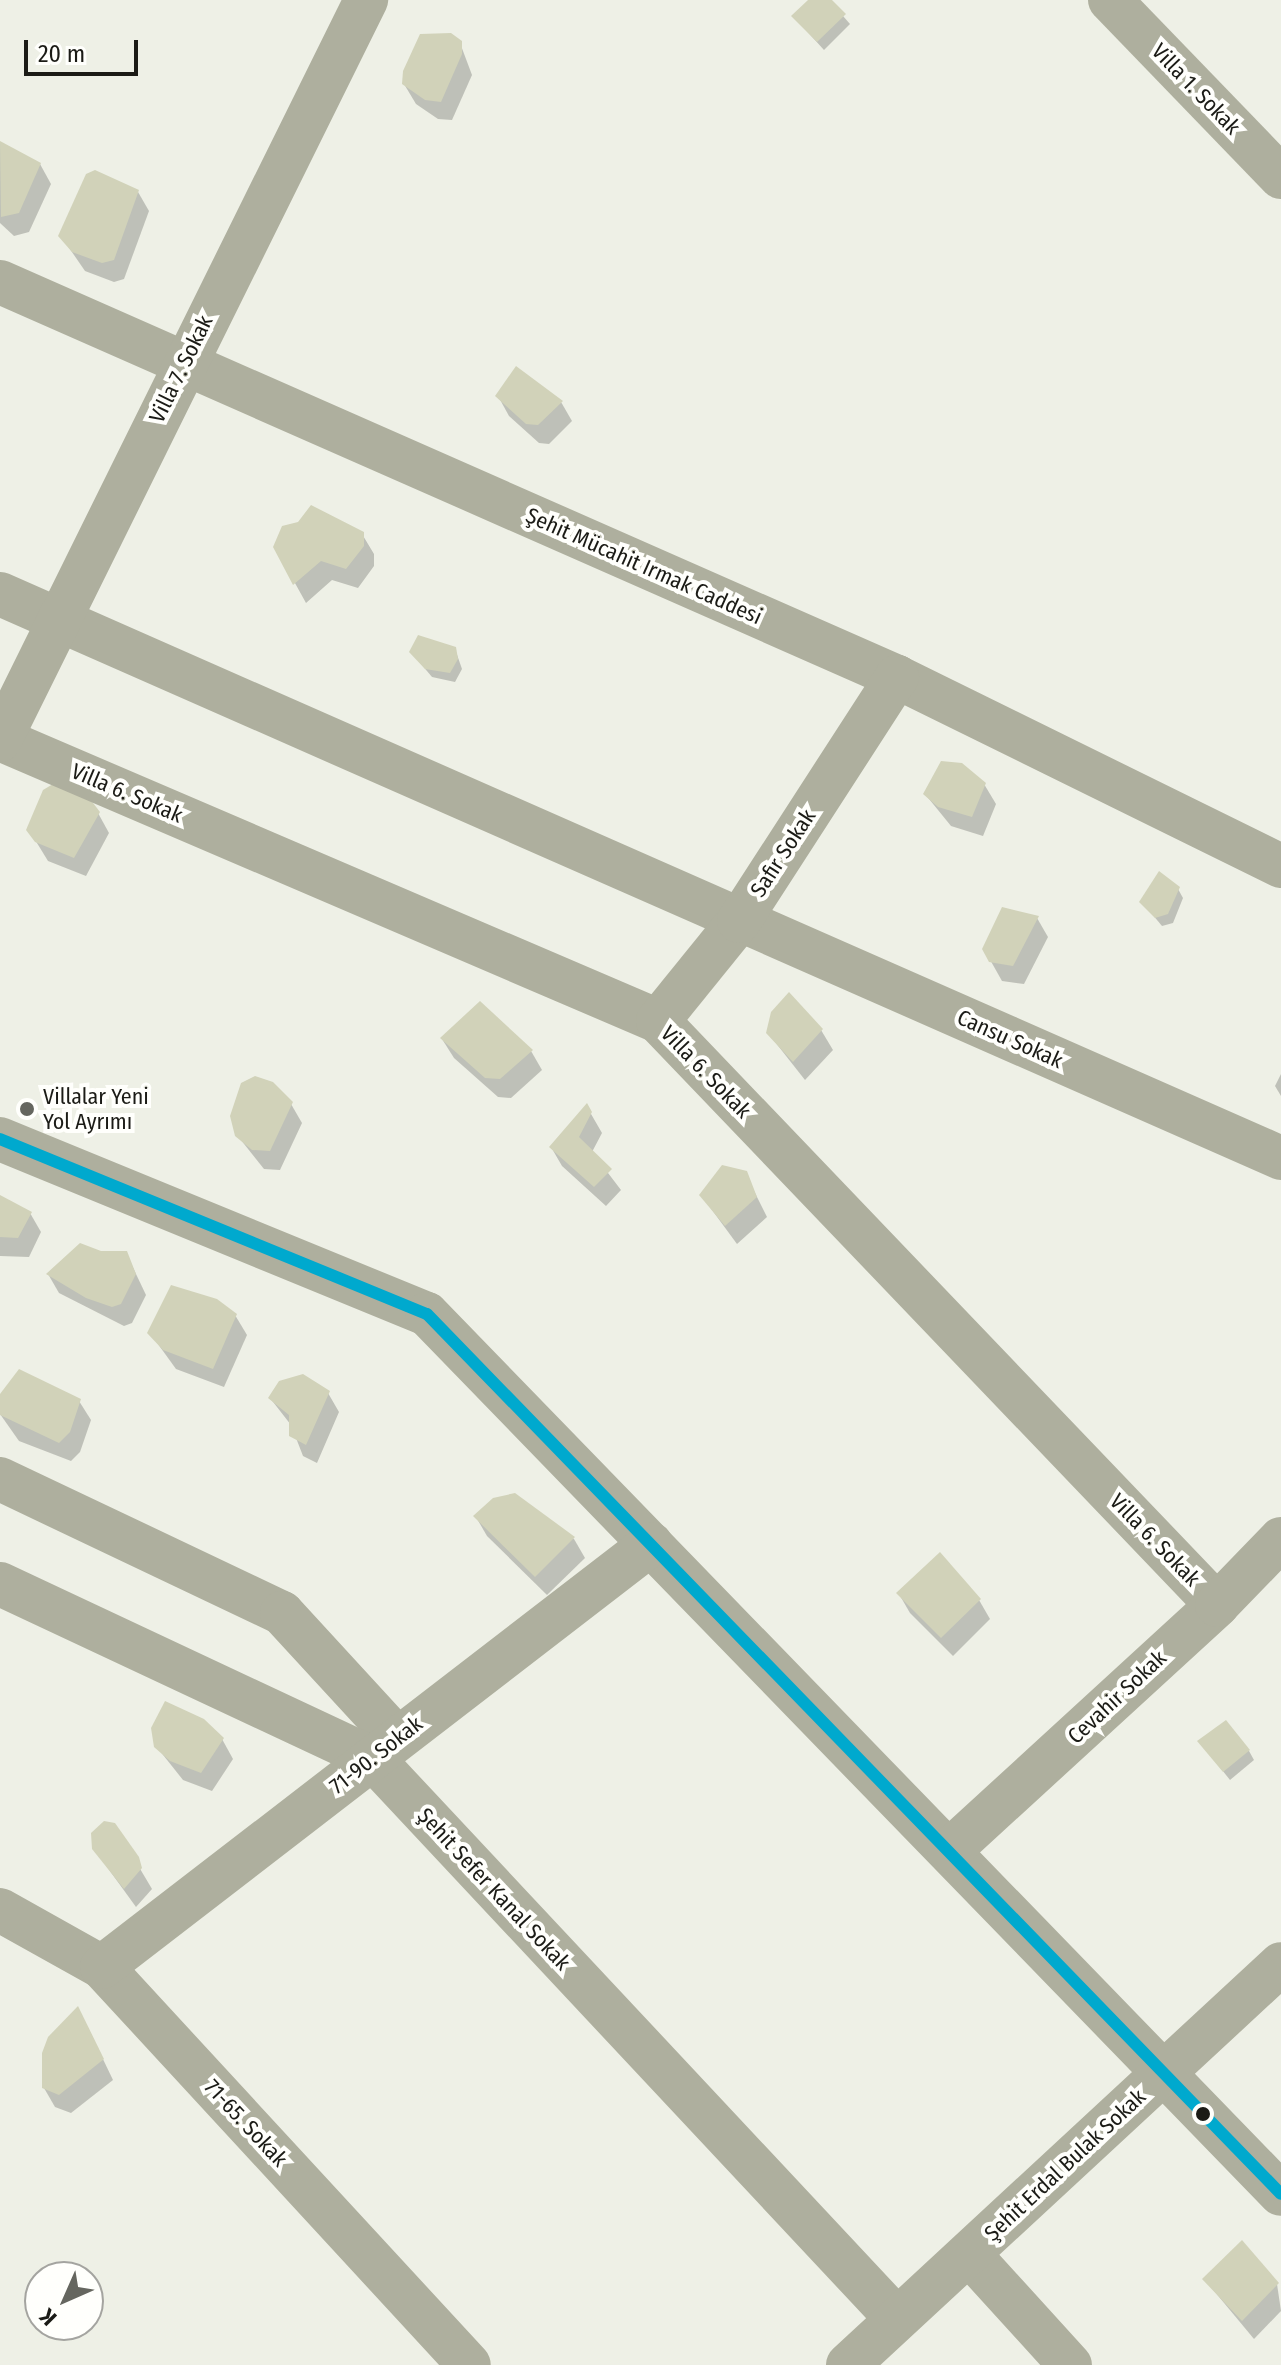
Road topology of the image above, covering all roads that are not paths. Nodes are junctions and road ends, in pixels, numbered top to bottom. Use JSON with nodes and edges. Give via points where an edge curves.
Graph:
{"nodes":[{"id":1,"x":366,"y":0,"type":"edge"},
{"id":2,"x":1110,"y":0,"type":"edge"},
{"id":3,"x":1281,"y":177,"type":"edge"},
{"id":4,"x":0,"y":282,"type":"edge"},
{"id":5,"x":184,"y":362,"type":"junction"},
{"id":6,"x":0,"y":594,"type":"edge"},
{"id":7,"x":60,"y":621,"type":"junction"},
{"id":8,"x":897,"y":677,"type":"junction"},
{"id":9,"x":0,"y":739,"type":"edge"},
{"id":10,"x":1281,"y":866,"type":"edge"},
{"id":11,"x":739,"y":921,"type":"junction"},
{"id":12,"x":658,"y":1021,"type":"junction"},
{"id":13,"x":0,"y":1139,"type":"edge"},
{"id":14,"x":1281,"y":1158,"type":"edge"},
{"id":15,"x":0,"y":1479,"type":"edge"},
{"id":16,"x":1281,"y":1539,"type":"edge"},
{"id":17,"x":651,"y":1544,"type":"junction"},
{"id":18,"x":0,"y":1584,"type":"edge"},
{"id":19,"x":1217,"y":1605,"type":"junction"},
{"id":20,"x":384,"y":1748,"type":"junction"},
{"id":21,"x":949,"y":1851,"type":"junction"},
{"id":22,"x":0,"y":1910,"type":"edge"},
{"id":23,"x":1281,"y":1964,"type":"edge"},
{"id":24,"x":102,"y":1967,"type":"junction"},
{"id":25,"x":1165,"y":2073,"type":"junction"},
{"id":26,"x":1281,"y":2194,"type":"edge"},
{"id":27,"x":969,"y":2254,"type":"junction"},
{"id":28,"x":897,"y":2319,"type":"junction"},
{"id":29,"x":469,"y":2365,"type":"edge"},
{"id":30,"x":848,"y":2365,"type":"edge"},
{"id":31,"x":1070,"y":2365,"type":"edge"}],
"edges":[{"from":1,"to":5,"type":"street","name":"Villa 7. Sokak"},
{"from":2,"to":3,"type":"street","name":"Villa 1. Sokak"},
{"from":4,"to":5,"type":"street","name":"Şehit Mücahit Irmak Caddesi"},
{"from":5,"to":7,"type":"street","name":"Villa 7. Sokak"},
{"from":5,"to":8,"type":"street","name":"Şehit Mücahit Irmak Caddesi"},
{"from":6,"to":7,"type":"street"},
{"from":7,"to":9,"type":"street","name":"Villa 7. Sokak"},
{"from":7,"to":11,"type":"street"},
{"from":8,"to":10,"type":"street","name":"Şehit Mücahit Irmak Caddesi"},
{"from":8,"to":11,"type":"street","name":"Safir Sokak"},
{"from":9,"to":12,"type":"street","name":"Villa 6. Sokak"},
{"from":11,"to":12,"type":"street","name":"Safir Sokak"},
{"from":11,"to":14,"type":"street","name":"Cansu Sokak"},
{"from":12,"to":19,"type":"street","name":"Villa 6. Sokak"},
{"from":13,"to":17,"type":"street","via":[[427,1314]]},
{"from":15,"to":20,"type":"street","name":"Şehit Sefer Kanal Sokak","via":[[282,1613]]},
{"from":16,"to":19,"type":"street","name":"Cevahir Sokak"},
{"from":17,"to":20,"type":"street","name":"71-90. Sokak"},
{"from":17,"to":21,"type":"street"},
{"from":18,"to":20,"type":"street","name":"Şehit Sefer Kanal Sokak"},
{"from":19,"to":21,"type":"street","name":"Cevahir Sokak"},
{"from":20,"to":24,"type":"street","name":"71-90. Sokak"},
{"from":20,"to":28,"type":"street","name":"Şehit Sefer Kanal Sokak"},
{"from":21,"to":25,"type":"street"},
{"from":22,"to":24,"type":"street","name":"71-65. Sokak"},
{"from":23,"to":25,"type":"street","name":"Şehit Erdal Bulak Sokak"},
{"from":24,"to":29,"type":"street","name":"71-65. Sokak"},
{"from":25,"to":26,"type":"street"},
{"from":25,"to":27,"type":"street","name":"Şehit Erdal Bulak Sokak"},
{"from":27,"to":28,"type":"street","name":"Şehit Erdal Bulak Sokak"},
{"from":27,"to":31,"type":"street"},
{"from":28,"to":30,"type":"street","name":"Şehit Erdal Bulak Sokak"}]}
